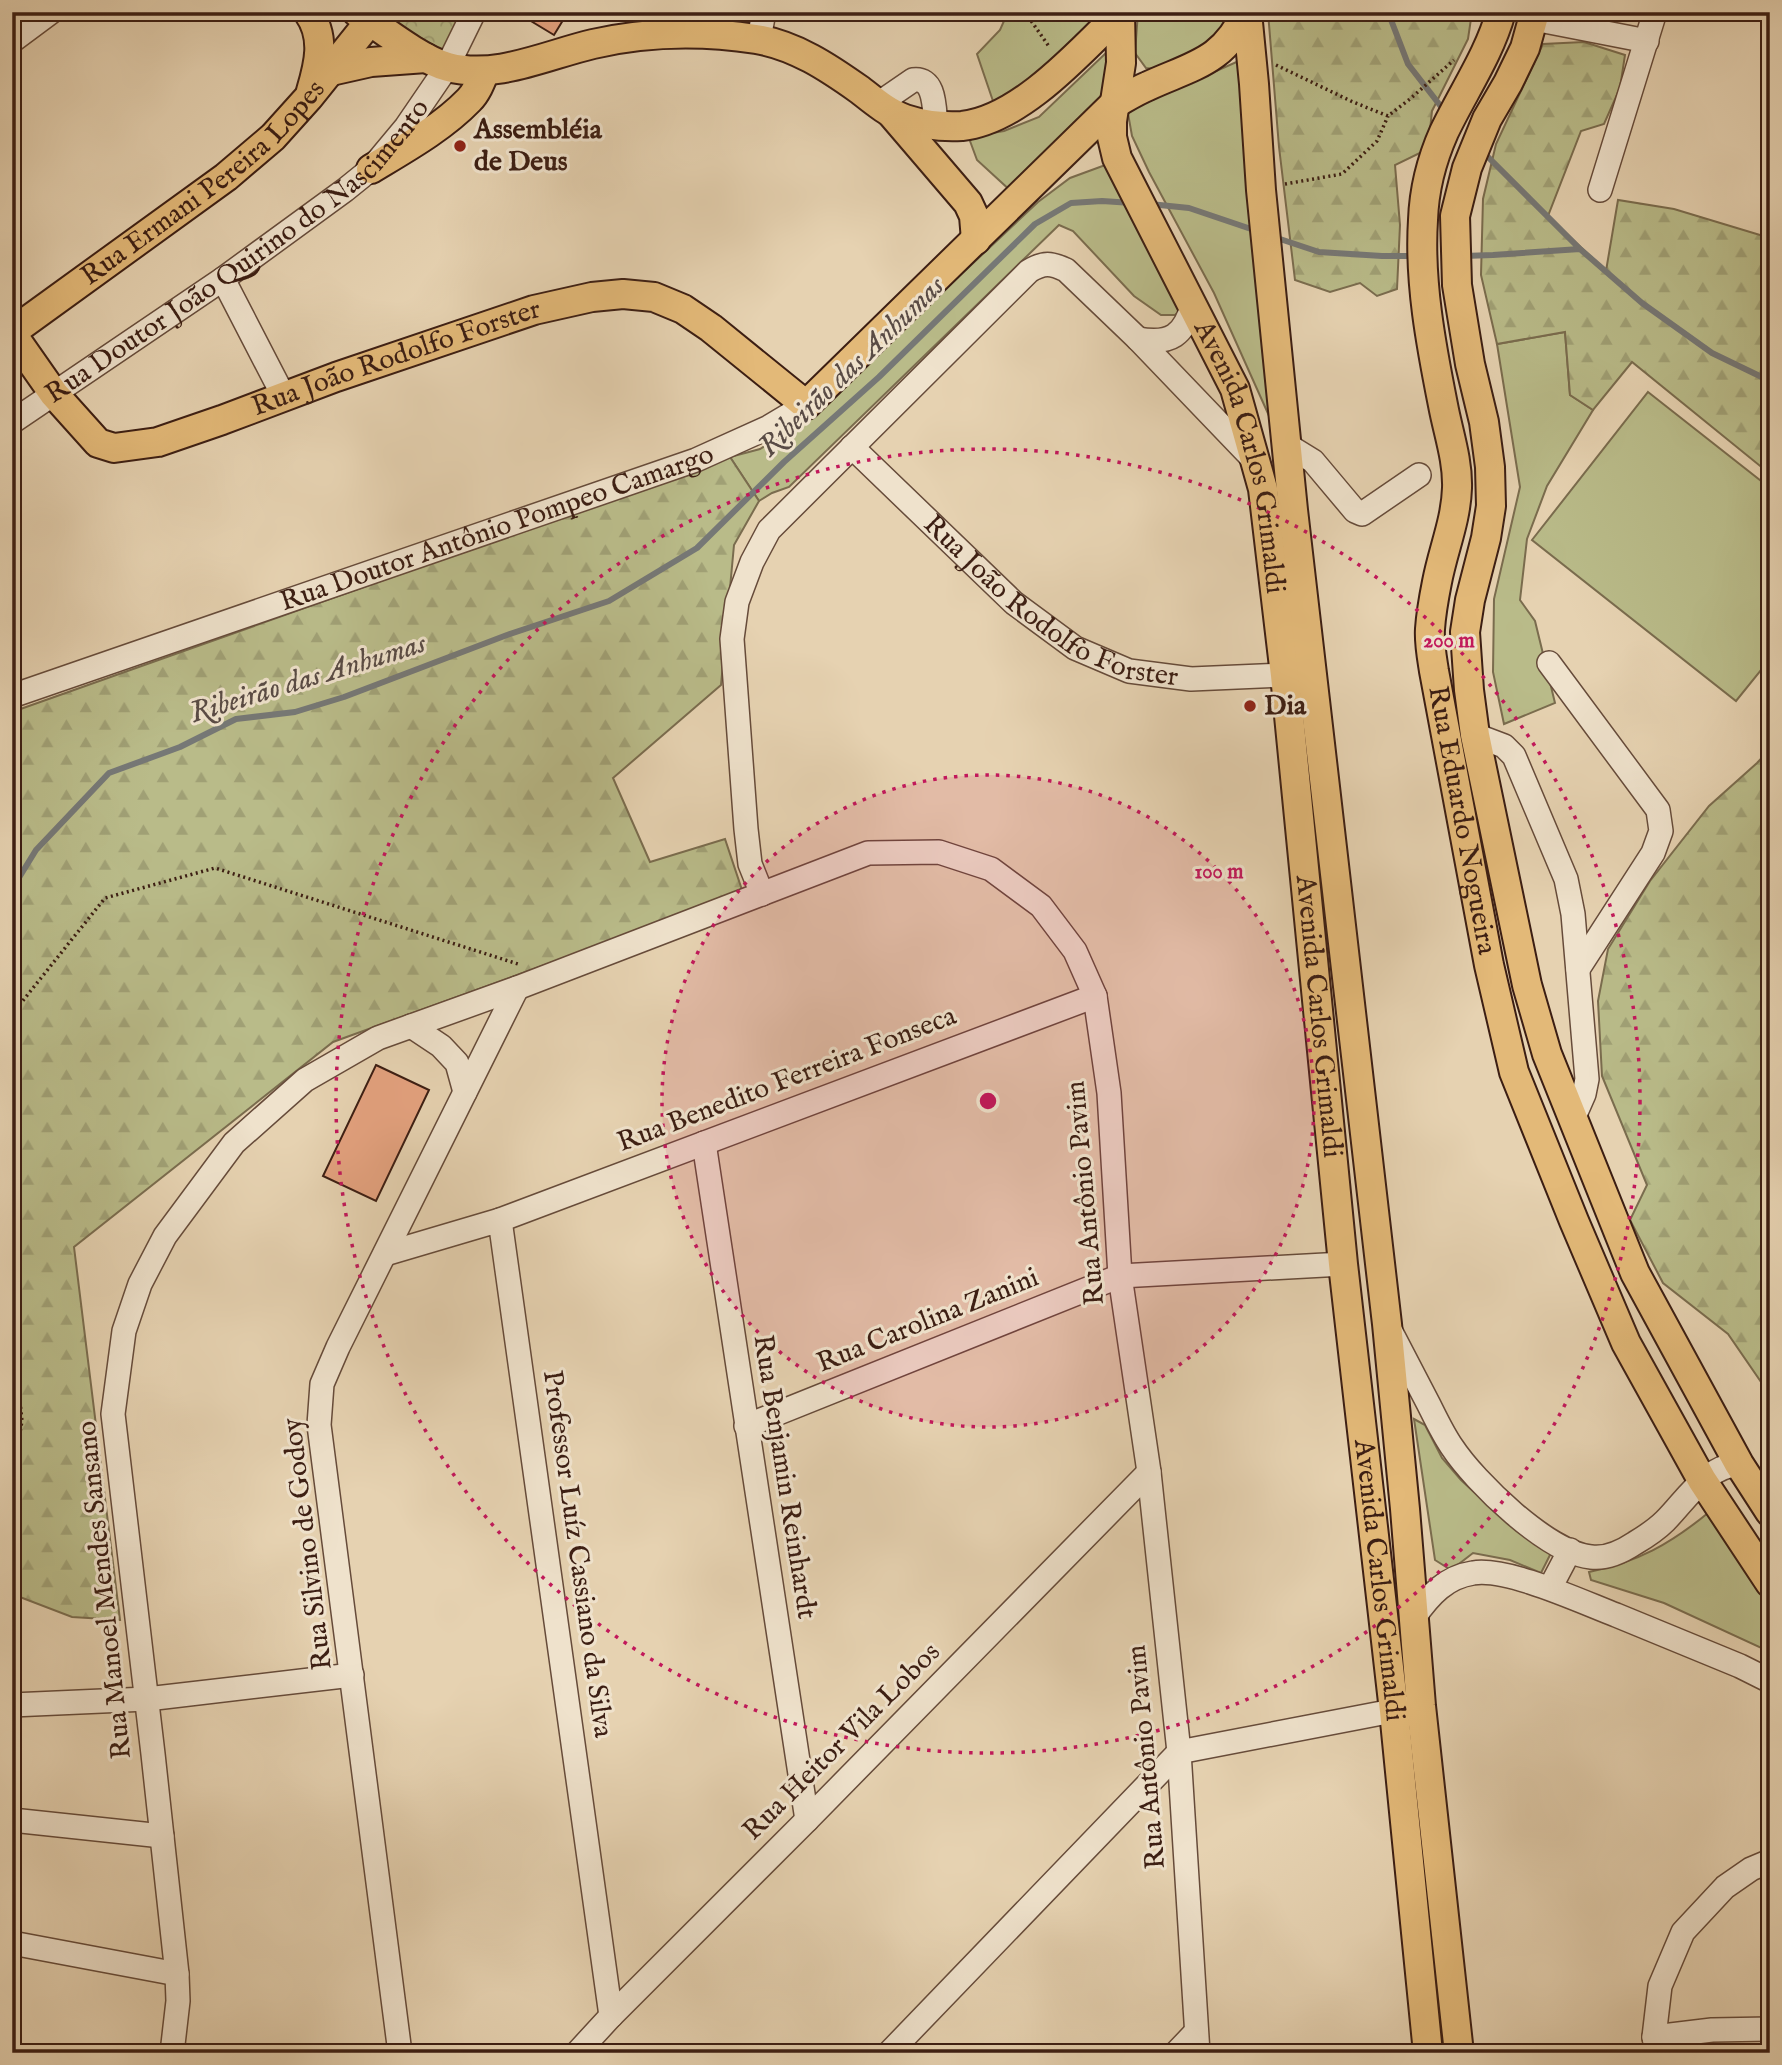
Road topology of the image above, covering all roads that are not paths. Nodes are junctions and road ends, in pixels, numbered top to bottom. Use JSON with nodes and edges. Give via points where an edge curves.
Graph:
{"nodes":[{"id":1,"x":51,"y":12,"type":"edge"},
{"id":2,"x":308,"y":12,"type":"edge"},
{"id":3,"x":474,"y":12,"type":"edge"},
{"id":4,"x":1246,"y":12,"type":"edge"},
{"id":5,"x":1501,"y":12,"type":"edge"},
{"id":6,"x":1655,"y":12,"type":"edge"},
{"id":7,"x":1120,"y":13,"type":"edge"},
{"id":8,"x":367,"y":15,"type":"edge"},
{"id":9,"x":1535,"y":16,"type":"edge"},
{"id":10,"x":762,"y":26,"type":"edge"},
{"id":11,"x":12,"y":41,"type":"edge"},
{"id":12,"x":1647,"y":41,"type":"junction"},
{"id":13,"x":437,"y":62,"type":"junction"},
{"id":14,"x":331,"y":71,"type":"junction"},
{"id":15,"x":485,"y":71,"type":"junction"},
{"id":16,"x":309,"y":97,"type":"junction"},
{"id":17,"x":1114,"y":104,"type":"junction"},
{"id":18,"x":885,"y":108,"type":"junction"},
{"id":19,"x":936,"y":126,"type":"junction"},
{"id":20,"x":371,"y":169,"type":"junction"},
{"id":21,"x":1601,"y":190,"type":"dead end"},
{"id":22,"x":976,"y":240,"type":"junction"},
{"id":23,"x":223,"y":279,"type":"junction"},
{"id":24,"x":1193,"y":303,"type":"junction"},
{"id":25,"x":12,"y":333,"type":"edge"},
{"id":26,"x":1138,"y":339,"type":"junction"},
{"id":27,"x":54,"y":394,"type":"junction"},
{"id":28,"x":284,"y":397,"type":"junction"},
{"id":29,"x":806,"y":405,"type":"junction"},
{"id":30,"x":12,"y":422,"type":"edge"},
{"id":31,"x":1287,"y":445,"type":"junction"},
{"id":32,"x":852,"y":447,"type":"junction"},
{"id":33,"x":1256,"y":463,"type":"junction"},
{"id":34,"x":1419,"y":475,"type":"dead end"},
{"id":35,"x":1549,"y":663,"type":"dead end"},
{"id":36,"x":1285,"y":675,"type":"junction"},
{"id":37,"x":12,"y":696,"type":"edge"},
{"id":38,"x":1475,"y":735,"type":"junction"},
{"id":39,"x":762,"y":894,"type":"junction"},
{"id":40,"x":1578,"y":969,"type":"junction"},
{"id":41,"x":517,"y":988,"type":"junction"},
{"id":42,"x":1096,"y":996,"type":"junction"},
{"id":43,"x":411,"y":1026,"type":"junction"},
{"id":44,"x":465,"y":1092,"type":"junction"},
{"id":45,"x":1573,"y":1119,"type":"junction"},
{"id":46,"x":704,"y":1143,"type":"junction"},
{"id":47,"x":500,"y":1220,"type":"junction"},
{"id":48,"x":384,"y":1254,"type":"junction"},
{"id":49,"x":1343,"y":1264,"type":"junction"},
{"id":50,"x":1120,"y":1276,"type":"junction"},
{"id":51,"x":1387,"y":1324,"type":"junction"},
{"id":52,"x":746,"y":1426,"type":"junction"},
{"id":53,"x":1739,"y":1464,"type":"junction"},
{"id":54,"x":1149,"y":1472,"type":"junction"},
{"id":55,"x":1702,"y":1480,"type":"junction"},
{"id":56,"x":1770,"y":1512,"type":"edge"},
{"id":57,"x":1570,"y":1550,"type":"junction"},
{"id":58,"x":1770,"y":1583,"type":"edge"},
{"id":59,"x":1550,"y":1588,"type":"junction"},
{"id":60,"x":1415,"y":1616,"type":"junction"},
{"id":61,"x":352,"y":1675,"type":"junction"},
{"id":62,"x":1770,"y":1681,"type":"edge"},
{"id":63,"x":146,"y":1699,"type":"junction"},
{"id":64,"x":12,"y":1705,"type":"edge"},
{"id":65,"x":1421,"y":1706,"type":"junction"},
{"id":66,"x":1394,"y":1711,"type":"junction"},
{"id":67,"x":1179,"y":1752,"type":"junction"},
{"id":68,"x":807,"y":1820,"type":"junction"},
{"id":69,"x":12,"y":1821,"type":"edge"},
{"id":70,"x":162,"y":1836,"type":"junction"},
{"id":71,"x":1770,"y":1861,"type":"edge"},
{"id":72,"x":12,"y":1943,"type":"edge"},
{"id":73,"x":177,"y":1975,"type":"junction"},
{"id":74,"x":611,"y":2016,"type":"junction"},
{"id":75,"x":1770,"y":2029,"type":"edge"},
{"id":76,"x":1197,"y":2042,"type":"edge"},
{"id":77,"x":1656,"y":2045,"type":"edge"},
{"id":78,"x":172,"y":2053,"type":"edge"},
{"id":79,"x":400,"y":2053,"type":"edge"},
{"id":80,"x":577,"y":2053,"type":"edge"},
{"id":81,"x":889,"y":2053,"type":"edge"},
{"id":82,"x":1176,"y":2053,"type":"edge"},
{"id":83,"x":1428,"y":2053,"type":"edge"},
{"id":84,"x":1460,"y":2053,"type":"edge"}],
"edges":[{"from":1,"to":11,"type":"street"},
{"from":2,"to":16,"type":"main road","via":[[320,46]]},
{"from":3,"to":13,"type":"street","name":"Rua Doutor João Quirino do Nascimento"},
{"from":4,"to":17,"type":"main road","name":"Rua Doutor Antônio Pompeo Camargo","via":[[1226,44],[1205,61]]},
{"from":4,"to":31,"type":"main road","name":"Avenida Carlos Grimaldi"},
{"from":5,"to":55,"type":"main road","name":"Rua Eduardo Nogueira","via":[[1444,133],[1429,176],[1422,219],[1427,312],[1458,487],[1430,631],[1434,671],[1489,965],[1514,1072],[1626,1343]]},
{"from":6,"to":12,"type":"street"},
{"from":7,"to":17,"type":"main road","name":"Avenida Carlos Grimaldi","via":[[1121,63]]},
{"from":7,"to":19,"type":"main road","via":[[1036,91],[1003,112],[964,126]]},
{"from":8,"to":13,"type":"main road"},
{"from":8,"to":14,"type":"main road","name":"Rua Ermani Pereira Lopes"},
{"from":9,"to":12,"type":"street"},
{"from":9,"to":38,"type":"main road","name":"Rua Eduardo Nogueira","via":[[1525,48],[1487,119],[1458,204],[1457,285],[1490,467],[1491,506],[1465,632]]},
{"from":10,"to":15,"type":"main road","via":[[716,34],[634,36]]},
{"from":10,"to":18,"type":"main road"},
{"from":12,"to":21,"type":"street"},
{"from":13,"to":14,"type":"main road","via":[[371,62]]},
{"from":13,"to":15,"type":"main road"},
{"from":13,"to":20,"type":"street","name":"Rua Doutor João Quirino do Nascimento","via":[[406,127]]},
{"from":14,"to":16,"type":"main road","name":"Rua Ermani Pereira Lopes"},
{"from":15,"to":20,"type":"main road","via":[[471,99]]},
{"from":16,"to":25,"type":"main road","name":"Rua Ermani Pereira Lopes","via":[[273,137],[226,177]]},
{"from":17,"to":22,"type":"main road","name":"Rua Doutor Antônio Pompeo Camargo"},
{"from":17,"to":24,"type":"main road","name":"Avenida Carlos Grimaldi","via":[[1112,136],[1117,158]]},
{"from":18,"to":19,"type":"main road"},
{"from":18,"to":19,"type":"street","via":[[913,80],[920,79],[930,87]]},
{"from":18,"to":22,"type":"main road","via":[[968,203]]},
{"from":20,"to":23,"type":"street","name":"Rua Doutor João Quirino do Nascimento"},
{"from":22,"to":29,"type":"main road","name":"Rua Doutor Antônio Pompeo Camargo"},
{"from":23,"to":27,"type":"street","name":"Rua Doutor João Quirino do Nascimento"},
{"from":23,"to":28,"type":"street"},
{"from":24,"to":26,"type":"street","via":[[1189,318],[1170,338],[1156,342]]},
{"from":24,"to":33,"type":"main road","name":"Avenida Carlos Grimaldi","via":[[1235,389]]},
{"from":25,"to":27,"type":"main road","name":"Rua João Rodolfo Forster"},
{"from":26,"to":32,"type":"street","via":[[1066,270],[1052,263],[1041,264]]},
{"from":26,"to":33,"type":"street"},
{"from":27,"to":28,"type":"main road","name":"Rua João Rodolfo Forster","via":[[98,443],[114,448],[158,442]]},
{"from":27,"to":30,"type":"street","name":"Rua Doutor João Quirino do Nascimento"},
{"from":28,"to":29,"type":"main road","name":"Rua João Rodolfo Forster","via":[[534,310],[623,294],[653,297],[683,309]]},
{"from":29,"to":37,"type":"street","name":"Rua Doutor Antônio Pompeo Camargo","via":[[696,460]]},
{"from":31,"to":34,"type":"street","via":[[1313,461],[1362,514]]},
{"from":31,"to":51,"type":"main road","name":"Avenida Carlos Grimaldi"},
{"from":32,"to":36,"type":"street","name":"Rua João Rodolfo Forster","via":[[1014,603],[1075,648],[1129,671],[1191,679]]},
{"from":32,"to":39,"type":"street","via":[[769,530],[737,602],[732,639],[746,829],[750,864]]},
{"from":33,"to":36,"type":"main road","name":"Avenida Carlos Grimaldi"},
{"from":35,"to":40,"type":"street","via":[[1658,810],[1661,831],[1653,853]]},
{"from":36,"to":49,"type":"main road","name":"Avenida Carlos Grimaldi"},
{"from":38,"to":40,"type":"street","via":[[1504,746],[1514,756],[1566,879]]},
{"from":38,"to":45,"type":"main road","name":"Rua Eduardo Nogueira","via":[[1527,985]]},
{"from":39,"to":41,"type":"street","name":"Rua Antônio Pavim"},
{"from":39,"to":42,"type":"street","name":"Rua Antônio Pavim","via":[[868,853],[939,852],[991,869],[1041,906],[1075,951]]},
{"from":40,"to":45,"type":"street","via":[[1587,1079]]},
{"from":41,"to":43,"type":"street","name":"Rua Manoel Mendes Sansano"},
{"from":41,"to":44,"type":"street","name":"Rua Silvino de Godoy"},
{"from":42,"to":46,"type":"street","name":"Rua Benedito Ferreira Fonseca"},
{"from":42,"to":50,"type":"street","name":"Rua Antônio Pavim","via":[[1109,1093]]},
{"from":43,"to":44,"type":"street","via":[[457,1063]]},
{"from":43,"to":63,"type":"street","name":"Rua Manoel Mendes Sansano","via":[[378,1038],[305,1080],[233,1143],[165,1236],[141,1284],[124,1331],[113,1414]]},
{"from":44,"to":48,"type":"street","name":"Rua Silvino de Godoy"},
{"from":45,"to":53,"type":"main road","name":"Rua Eduardo Nogueira","via":[[1635,1273]]},
{"from":46,"to":47,"type":"street","name":"Rua Benedito Ferreira Fonseca"},
{"from":46,"to":52,"type":"street","name":"Rua Benjamin Reinhardt"},
{"from":47,"to":48,"type":"street"},
{"from":47,"to":74,"type":"street","name":"Professor Luíz Cassiano da Silva"},
{"from":48,"to":61,"type":"street","name":"Rua Silvino de Godoy","via":[[323,1384],[319,1424]]},
{"from":49,"to":50,"type":"street","name":"Rua Carolina Zanini"},
{"from":49,"to":66,"type":"main road","name":"Avenida Carlos Grimaldi"},
{"from":50,"to":52,"type":"street","name":"Rua Carolina Zanini"},
{"from":50,"to":54,"type":"street","name":"Rua Antônio Pavim"},
{"from":51,"to":57,"type":"street","via":[[1450,1445],[1470,1472],[1541,1535]]},
{"from":51,"to":60,"type":"main road","name":"Avenida Carlos Grimaldi"},
{"from":52,"to":68,"type":"street","name":"Rua Benjamin Reinhardt"},
{"from":53,"to":55,"type":"street"},
{"from":53,"to":56,"type":"main road","name":"Rua Eduardo Nogueira"},
{"from":54,"to":67,"type":"street","name":"Rua Antônio Pavim"},
{"from":54,"to":68,"type":"street","name":"Rua Heitor Vila Lobos"},
{"from":55,"to":57,"type":"street","via":[[1635,1544],[1603,1558]]},
{"from":55,"to":58,"type":"main road","name":"Rua Eduardo Nogueira"},
{"from":57,"to":59,"type":"street"},
{"from":59,"to":60,"type":"street","via":[[1475,1572],[1432,1592]]},
{"from":59,"to":62,"type":"street"},
{"from":60,"to":65,"type":"main road","name":"Avenida Carlos Grimaldi"},
{"from":61,"to":63,"type":"street"},
{"from":61,"to":79,"type":"street","name":"Rua Silvino de Godoy"},
{"from":63,"to":64,"type":"street"},
{"from":63,"to":70,"type":"street","name":"Rua Manoel Mendes Sansano"},
{"from":65,"to":66,"type":"street"},
{"from":65,"to":84,"type":"main road","name":"Avenida Carlos Grimaldi"},
{"from":66,"to":67,"type":"street"},
{"from":66,"to":83,"type":"main road","name":"Avenida Carlos Grimaldi"},
{"from":67,"to":76,"type":"street","name":"Rua Antônio Pavim"},
{"from":67,"to":81,"type":"street"},
{"from":68,"to":74,"type":"street","name":"Rua Heitor Vila Lobos"},
{"from":69,"to":70,"type":"street"},
{"from":70,"to":73,"type":"street","name":"Rua Manoel Mendes Sansano"},
{"from":71,"to":77,"type":"street","via":[[1725,1886],[1683,1932],[1660,1986]]},
{"from":72,"to":73,"type":"street"},
{"from":73,"to":78,"type":"street","name":"Rua Manoel Mendes Sansano"},
{"from":74,"to":80,"type":"street","name":"Rua Heitor Vila Lobos"},
{"from":75,"to":77,"type":"street","via":[[1712,2031]]},
{"from":76,"to":82,"type":"street"}]}
